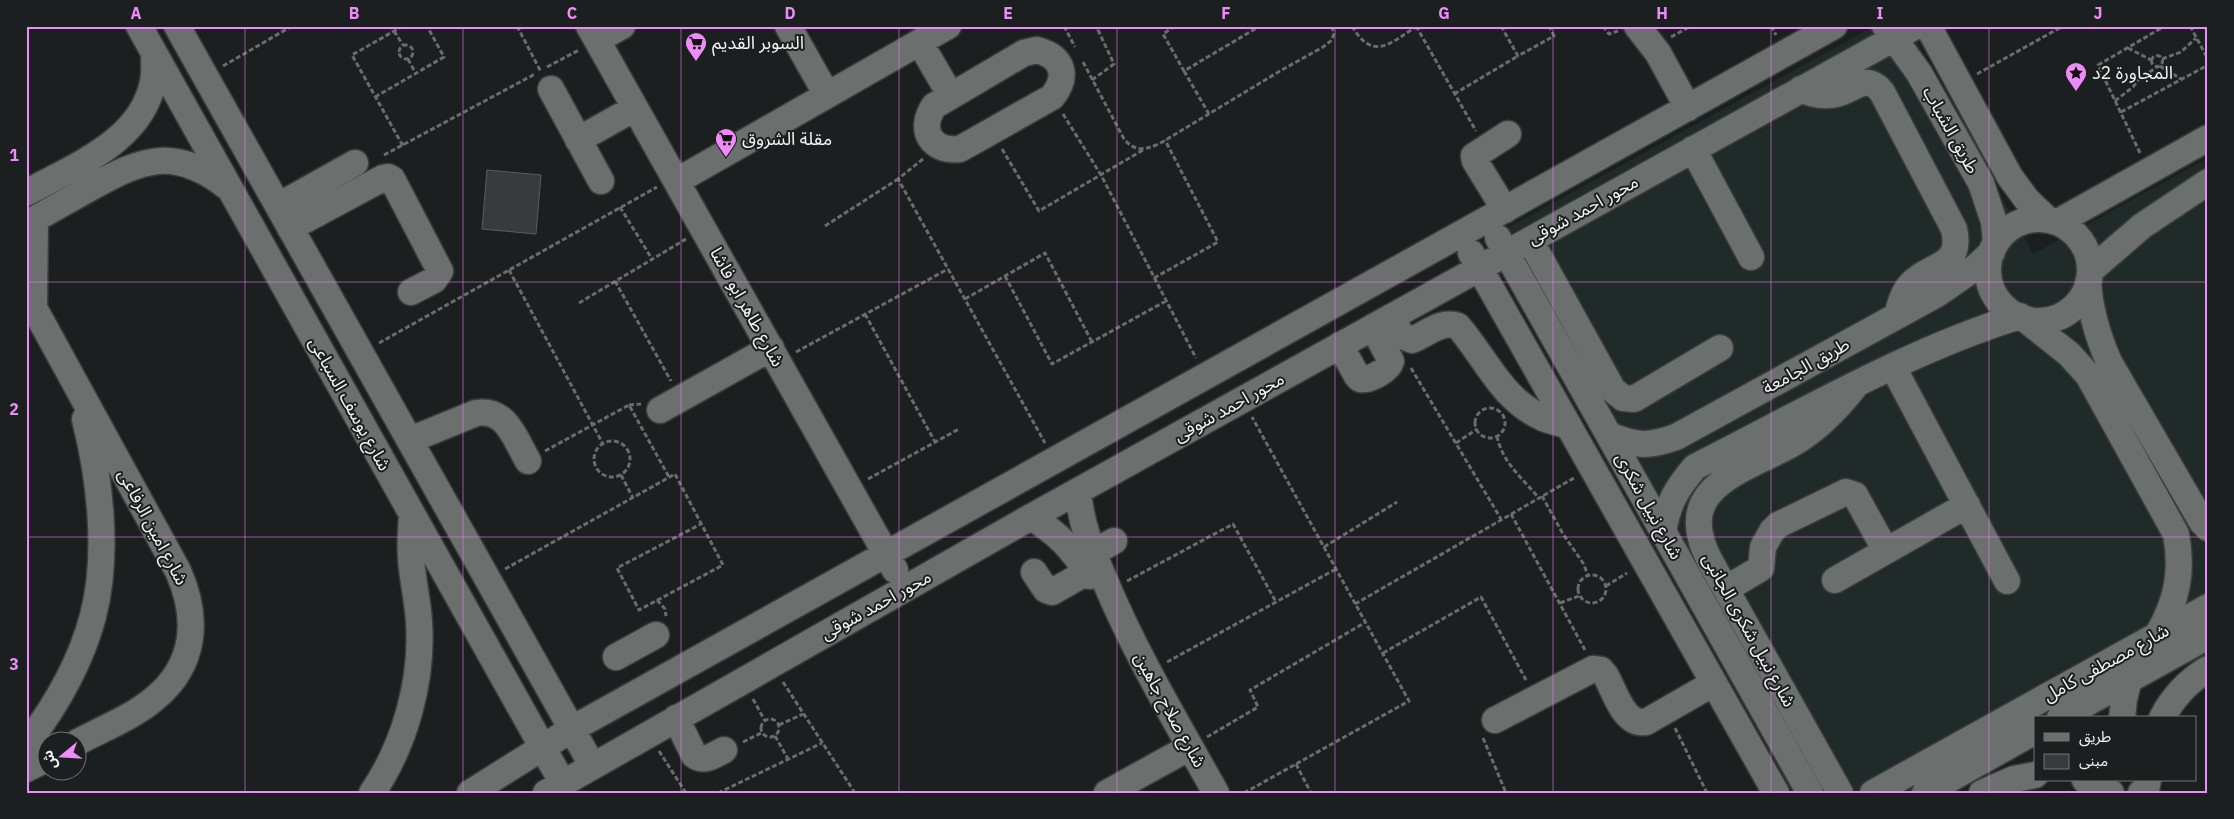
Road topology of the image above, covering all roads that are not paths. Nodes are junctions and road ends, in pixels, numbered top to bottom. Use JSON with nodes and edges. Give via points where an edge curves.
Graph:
{"nodes":[{"id":1,"x":138,"y":26,"type":"edge"},
{"id":2,"x":177,"y":26,"type":"edge"},
{"id":3,"x":622,"y":26,"type":"edge"},
{"id":4,"x":788,"y":26,"type":"edge"},
{"id":5,"x":948,"y":26,"type":"edge"},
{"id":6,"x":1834,"y":26,"type":"edge"},
{"id":7,"x":1916,"y":26,"type":"edge"},
{"id":8,"x":1928,"y":26,"type":"edge"},
{"id":9,"x":1629,"y":28,"type":"edge"},
{"id":10,"x":1889,"y":32,"type":"edge"},
{"id":11,"x":593,"y":33,"type":"edge"},
{"id":12,"x":920,"y":43,"type":"junction"},
{"id":13,"x":154,"y":55,"type":"junction"},
{"id":14,"x":546,"y":80,"type":"road end"},
{"id":15,"x":1801,"y":90,"type":"junction"},
{"id":16,"x":827,"y":95,"type":"junction"},
{"id":17,"x":951,"y":96,"type":"junction"},
{"id":18,"x":635,"y":108,"type":"junction"},
{"id":19,"x":1688,"y":108,"type":"junction"},
{"id":20,"x":128,"y":130,"type":"junction"},
{"id":21,"x":1508,"y":134,"type":"dead end"},
{"id":22,"x":2208,"y":138,"type":"edge"},
{"id":23,"x":578,"y":140,"type":"junction"},
{"id":24,"x":1693,"y":149,"type":"junction"},
{"id":25,"x":149,"y":161,"type":"junction"},
{"id":26,"x":355,"y":163,"type":"road end"},
{"id":27,"x":675,"y":179,"type":"junction"},
{"id":28,"x":601,"y":180,"type":"dead end"},
{"id":29,"x":2208,"y":182,"type":"edge"},
{"id":30,"x":26,"y":193,"type":"edge"},
{"id":31,"x":235,"y":198,"type":"junction"},
{"id":32,"x":273,"y":198,"type":"junction"},
{"id":33,"x":1496,"y":215,"type":"junction"},
{"id":34,"x":31,"y":221,"type":"edge"},
{"id":35,"x":2053,"y":221,"type":"junction"},
{"id":36,"x":290,"y":228,"type":"junction"},
{"id":37,"x":1461,"y":235,"type":"junction"},
{"id":38,"x":1530,"y":240,"type":"junction"},
{"id":39,"x":1994,"y":247,"type":"junction"},
{"id":40,"x":1506,"y":253,"type":"junction"},
{"id":41,"x":1751,"y":257,"type":"dead end"},
{"id":42,"x":1479,"y":268,"type":"junction"},
{"id":43,"x":2089,"y":276,"type":"junction"},
{"id":44,"x":411,"y":292,"type":"dead end"},
{"id":45,"x":30,"y":306,"type":"edge"},
{"id":46,"x":1898,"y":316,"type":"junction"},
{"id":47,"x":2023,"y":318,"type":"junction"},
{"id":48,"x":1382,"y":322,"type":"junction"},
{"id":49,"x":1340,"y":345,"type":"junction"},
{"id":50,"x":1720,"y":348,"type":"dead end"},
{"id":51,"x":774,"y":355,"type":"junction"},
{"id":52,"x":1893,"y":368,"type":"junction"},
{"id":53,"x":1576,"y":377,"type":"junction"},
{"id":54,"x":76,"y":385,"type":"junction"},
{"id":55,"x":1856,"y":385,"type":"junction"},
{"id":56,"x":1550,"y":393,"type":"junction"},
{"id":57,"x":671,"y":405,"type":"road end"},
{"id":58,"x":1569,"y":426,"type":"junction"},
{"id":59,"x":1609,"y":436,"type":"junction"},
{"id":60,"x":1676,"y":437,"type":"junction"},
{"id":61,"x":410,"y":440,"type":"junction"},
{"id":62,"x":528,"y":461,"type":"road end"},
{"id":63,"x":1695,"y":467,"type":"junction"},
{"id":64,"x":1078,"y":491,"type":"junction"},
{"id":65,"x":1967,"y":504,"type":"junction"},
{"id":66,"x":412,"y":515,"type":"junction"},
{"id":67,"x":1031,"y":517,"type":"junction"},
{"id":68,"x":2208,"y":528,"type":"edge"},
{"id":69,"x":1663,"y":532,"type":"junction"},
{"id":70,"x":2208,"y":538,"type":"edge"},
{"id":71,"x":1886,"y":551,"type":"junction"},
{"id":72,"x":2180,"y":553,"type":"junction"},
{"id":73,"x":887,"y":555,"type":"junction"},
{"id":74,"x":1098,"y":555,"type":"junction"},
{"id":75,"x":1034,"y":572,"type":"dead end"},
{"id":76,"x":1835,"y":580,"type":"dead end"},
{"id":77,"x":2008,"y":580,"type":"dead end"},
{"id":78,"x":905,"y":588,"type":"junction"},
{"id":79,"x":1726,"y":589,"type":"junction"},
{"id":80,"x":2208,"y":607,"type":"edge"},
{"id":81,"x":1124,"y":626,"type":"junction"},
{"id":82,"x":2158,"y":634,"type":"junction"},
{"id":83,"x":2208,"y":636,"type":"edge"},
{"id":84,"x":616,"y":657,"type":"dead end"},
{"id":85,"x":2208,"y":670,"type":"edge"},
{"id":86,"x":2129,"y":679,"type":"junction"},
{"id":87,"x":659,"y":681,"type":"junction"},
{"id":88,"x":1714,"y":684,"type":"junction"},
{"id":89,"x":2064,"y":716,"type":"edge"},
{"id":90,"x":2122,"y":716,"type":"edge"},
{"id":91,"x":2163,"y":716,"type":"edge"},
{"id":92,"x":1798,"y":717,"type":"junction"},
{"id":93,"x":676,"y":718,"type":"junction"},
{"id":94,"x":1496,"y":720,"type":"road end"},
{"id":95,"x":572,"y":729,"type":"junction"},
{"id":96,"x":1775,"y":730,"type":"junction"},
{"id":97,"x":2034,"y":731,"type":"edge"},
{"id":98,"x":88,"y":736,"type":"edge"},
{"id":99,"x":26,"y":745,"type":"edge"},
{"id":100,"x":542,"y":747,"type":"junction"},
{"id":101,"x":1190,"y":747,"type":"junction"},
{"id":102,"x":724,"y":750,"type":"dead end"},
{"id":103,"x":1966,"y":755,"type":"junction"},
{"id":104,"x":38,"y":763,"type":"edge"},
{"id":105,"x":592,"y":765,"type":"junction"},
{"id":106,"x":26,"y":769,"type":"edge"},
{"id":107,"x":2034,"y":776,"type":"edge"},
{"id":108,"x":2089,"y":782,"type":"edge"},
{"id":109,"x":2122,"y":782,"type":"edge"},
{"id":110,"x":554,"y":788,"type":"edge"},
{"id":111,"x":2141,"y":788,"type":"edge"},
{"id":112,"x":372,"y":793,"type":"edge"},
{"id":113,"x":470,"y":793,"type":"edge"},
{"id":114,"x":1107,"y":793,"type":"edge"},
{"id":115,"x":1216,"y":793,"type":"edge"},
{"id":116,"x":1776,"y":793,"type":"edge"},
{"id":117,"x":1810,"y":793,"type":"edge"},
{"id":118,"x":1840,"y":793,"type":"edge"},
{"id":119,"x":1873,"y":793,"type":"edge"},
{"id":120,"x":1925,"y":793,"type":"edge"},
{"id":121,"x":1982,"y":793,"type":"edge"},
{"id":122,"x":2111,"y":793,"type":"edge"}],
"edges":[{"from":1,"to":13,"type":"street","name":"شارع يوسف السباعى"},
{"from":2,"to":32,"type":"street","name":"شارع يوسف السباعى"},
{"from":3,"to":11,"type":"street"},
{"from":4,"to":16,"type":"street"},
{"from":5,"to":12,"type":"street"},
{"from":6,"to":19,"type":"street"},
{"from":7,"to":10,"type":"street","name":"محور احمد شوقى"},
{"from":8,"to":35,"type":"street","name":"طريق الشباب","via":[[2010,177],[2027,200]]},
{"from":9,"to":19,"type":"street","via":[[1658,54]]},
{"from":10,"to":15,"type":"street","name":"محور احمد شوقى"},
{"from":10,"to":39,"type":"street","name":"طريق الشباب","via":[[1919,73],[1981,183],[1994,222]]},
{"from":11,"to":18,"type":"street","name":"شارع طاهر ابو فاشا"},
{"from":12,"to":16,"type":"street"},
{"from":12,"to":17,"type":"street"},
{"from":13,"to":20,"type":"street","via":[[153,82],[144,108]]},
{"from":13,"to":31,"type":"street","name":"شارع يوسف السباعى"},
{"from":14,"to":23,"type":"street"},
{"from":15,"to":24,"type":"street","name":"محور احمد شوقى"},
{"from":15,"to":46,"type":"street","via":[[1826,96],[1867,82],[1876,85],[1954,229],[1955,250],[1949,259],[1912,283],[1900,304]]},
{"from":16,"to":27,"type":"street"},
{"from":17,"to":17,"type":"street","via":[[1024,53],[1036,50],[1049,53],[1058,62],[1062,74],[1060,87],[1052,97],[960,149],[949,150],[938,146],[926,127],[934,106]]},
{"from":18,"to":23,"type":"street"},
{"from":18,"to":27,"type":"street","name":"شارع طاهر ابو فاشا"},
{"from":19,"to":33,"type":"street"},
{"from":20,"to":25,"type":"street","via":[[145,142]]},
{"from":20,"to":30,"type":"street","via":[[110,146]]},
{"from":21,"to":33,"type":"street","name":"شارع نبيل شكرى","via":[[1474,156]]},
{"from":22,"to":35,"type":"street"},
{"from":23,"to":28,"type":"street"},
{"from":24,"to":38,"type":"street","name":"محور احمد شوقى"},
{"from":24,"to":41,"type":"street"},
{"from":25,"to":31,"type":"street","via":[[178,161],[206,171]]},
{"from":25,"to":34,"type":"street","via":[[123,170]]},
{"from":26,"to":32,"type":"street"},
{"from":27,"to":51,"type":"street","name":"شارع طاهر ابو فاشا"},
{"from":29,"to":43,"type":"street","via":[[2142,226]]},
{"from":31,"to":32,"type":"street"},
{"from":31,"to":66,"type":"street","name":"شارع يوسف السباعى"},
{"from":32,"to":36,"type":"street","name":"شارع يوسف السباعى"},
{"from":33,"to":37,"type":"street"},
{"from":33,"to":40,"type":"street","name":"شارع نبيل شكرى"},
{"from":34,"to":45,"type":"street","name":"شارع امين الرفاعى"},
{"from":35,"to":39,"type":"street","via":[[2033,219],[2019,223],[2006,231]]},
{"from":35,"to":43,"type":"street","via":[[2077,236],[2084,246]]},
{"from":36,"to":44,"type":"street","via":[[383,178],[392,179],[440,270],[434,280]]},
{"from":36,"to":61,"type":"street","name":"شارع يوسف السباعى"},
{"from":37,"to":42,"type":"street","name":"شارع نبيل شكرى"},
{"from":37,"to":73,"type":"street"},
{"from":38,"to":40,"type":"street","name":"محور احمد شوقى"},
{"from":38,"to":50,"type":"street","via":[[1617,395],[1634,399]]},
{"from":39,"to":46,"type":"street","name":"طريق الجامعة","via":[[1957,281]]},
{"from":39,"to":47,"type":"street","via":[[1989,265],[1993,290],[2009,311]]},
{"from":40,"to":42,"type":"street","name":"محور احمد شوقى"},
{"from":40,"to":53,"type":"street","name":"شارع نبيل شكرى"},
{"from":42,"to":48,"type":"street","name":"محور احمد شوقى"},
{"from":42,"to":56,"type":"street","name":"شارع نبيل شكرى"},
{"from":43,"to":47,"type":"street","via":[[2081,300],[2062,316],[2038,321]]},
{"from":43,"to":68,"type":"street","via":[[2089,296],[2099,341],[2108,362]]},
{"from":45,"to":54,"type":"street","name":"شارع امين الرفاعى"},
{"from":46,"to":60,"type":"street","name":"طريق الجامعة"},
{"from":47,"to":52,"type":"street","via":[[1960,337]]},
{"from":47,"to":72,"type":"street","via":[[2069,354],[2088,375],[2176,534]]},
{"from":48,"to":49,"type":"street","name":"محور احمد شوقى"},
{"from":48,"to":49,"type":"street","via":[[1391,361],[1387,368],[1360,379]]},
{"from":48,"to":58,"type":"street","via":[[1406,339],[1417,338],[1443,324],[1458,326],[1501,387],[1520,405],[1543,418]]},
{"from":49,"to":64,"type":"street","name":"محور احمد شوقى"},
{"from":51,"to":57,"type":"street"},
{"from":51,"to":73,"type":"street","name":"شارع طاهر ابو فاشا"},
{"from":52,"to":55,"type":"street"},
{"from":52,"to":65,"type":"street"},
{"from":53,"to":56,"type":"street"},
{"from":53,"to":59,"type":"street","name":"شارع نبيل شكرى"},
{"from":54,"to":98,"type":"street","name":"شارع امين الرفاعى","via":[[178,571],[188,593],[192,616],[190,640],[183,663],[171,683],[154,700]]},
{"from":54,"to":99,"type":"street","via":[[92,446],[100,506],[100,570],[93,616],[82,646],[65,686]]},
{"from":55,"to":63,"type":"street"},
{"from":55,"to":79,"type":"street","name":"شارع نبيل شكرى الجانبى","via":[[1834,412],[1807,434],[1733,473],[1708,496],[1700,520],[1702,546]]},
{"from":56,"to":58,"type":"street","name":"شارع نبيل شكرى"},
{"from":58,"to":88,"type":"street","name":"شارع نبيل شكرى"},
{"from":59,"to":60,"type":"street","name":"طريق الجامعة","via":[[1630,444],[1654,445]]},
{"from":59,"to":69,"type":"street","name":"شارع نبيل شكرى"},
{"from":60,"to":63,"type":"street","via":[[1677,455],[1681,461]]},
{"from":61,"to":62,"type":"street","via":[[476,413],[486,412],[504,420]]},
{"from":61,"to":95,"type":"street","name":"شارع يوسف السباعى"},
{"from":63,"to":69,"type":"street","via":[[1679,486],[1668,508]]},
{"from":64,"to":67,"type":"street","name":"محور احمد شوقى"},
{"from":64,"to":74,"type":"street","name":"شارع صلاح جاهين","via":[[1080,517]]},
{"from":65,"to":71,"type":"street"},
{"from":65,"to":77,"type":"street"},
{"from":66,"to":100,"type":"street","name":"شارع يوسف السباعى"},
{"from":66,"to":112,"type":"street","via":[[411,559],[420,623],[418,664],[411,705],[397,745]]},
{"from":67,"to":74,"type":"street","name":"شارع صلاح جاهين","via":[[1053,531],[1072,550]]},
{"from":67,"to":78,"type":"street","name":"محور احمد شوقى"},
{"from":69,"to":96,"type":"street","name":"شارع نبيل شكرى"},
{"from":70,"to":72,"type":"street"},
{"from":71,"to":76,"type":"street"},
{"from":71,"to":79,"type":"street","via":[[1855,495],[1846,492],[1778,525],[1763,547],[1761,568]]},
{"from":72,"to":82,"type":"street","via":[[2176,595]]},
{"from":73,"to":78,"type":"street","name":"شارع طاهر ابو فاشا"},
{"from":73,"to":87,"type":"street"},
{"from":74,"to":75,"type":"street","via":[[1052,592],[1046,590]]},
{"from":74,"to":81,"type":"street","name":"شارع صلاح جاهين"},
{"from":74,"to":81,"type":"street","name":"شارع صلاح جاهين"},
{"from":78,"to":93,"type":"street","name":"محور احمد شوقى"},
{"from":79,"to":92,"type":"street","name":"شارع نبيل شكرى الجانبى"},
{"from":80,"to":82,"type":"street","name":"شارع مصطفى كامل"},
{"from":81,"to":101,"type":"street","name":"شارع صلاح جاهين"},
{"from":82,"to":103,"type":"street","name":"شارع مصطفى كامل"},
{"from":83,"to":86,"type":"street","name":"شارع مصطفى كامل"},
{"from":84,"to":87,"type":"street","via":[[647,640]]},
{"from":85,"to":91,"type":"street","via":[[2195,676],[2180,691]]},
{"from":86,"to":89,"type":"street","name":"شارع مصطفى كامل"},
{"from":86,"to":90,"type":"street"},
{"from":87,"to":95,"type":"street"},
{"from":88,"to":94,"type":"street","via":[[1639,724],[1632,721],[1601,670],[1593,669]]},
{"from":88,"to":116,"type":"street","name":"شارع نبيل شكرى"},
{"from":92,"to":96,"type":"street"},
{"from":92,"to":118,"type":"street","name":"شارع نبيل شكرى الجانبى"},
{"from":93,"to":102,"type":"street","via":[[698,758],[704,759]]},
{"from":93,"to":105,"type":"street","name":"محور احمد شوقى"},
{"from":95,"to":100,"type":"street"},
{"from":95,"to":105,"type":"street","name":"شارع يوسف السباعى"},
{"from":96,"to":117,"type":"street","name":"شارع نبيل شكرى"},
{"from":97,"to":103,"type":"street","name":"شارع مصطفى كامل"},
{"from":100,"to":110,"type":"street","name":"شارع يوسف السباعى"},
{"from":100,"to":113,"type":"street"},
{"from":101,"to":114,"type":"street"},
{"from":101,"to":115,"type":"street","name":"شارع صلاح جاهين"},
{"from":103,"to":119,"type":"street","name":"شارع مصطفى كامل"},
{"from":103,"to":120,"type":"street","name":"شارع مصطفى كامل"},
{"from":104,"to":106,"type":"street"},
{"from":105,"to":110,"type":"street","name":"محور احمد شوقى"},
{"from":107,"to":121,"type":"street","via":[[2014,779]]},
{"from":108,"to":122,"type":"street"},
{"from":109,"to":111,"type":"street"}]}
